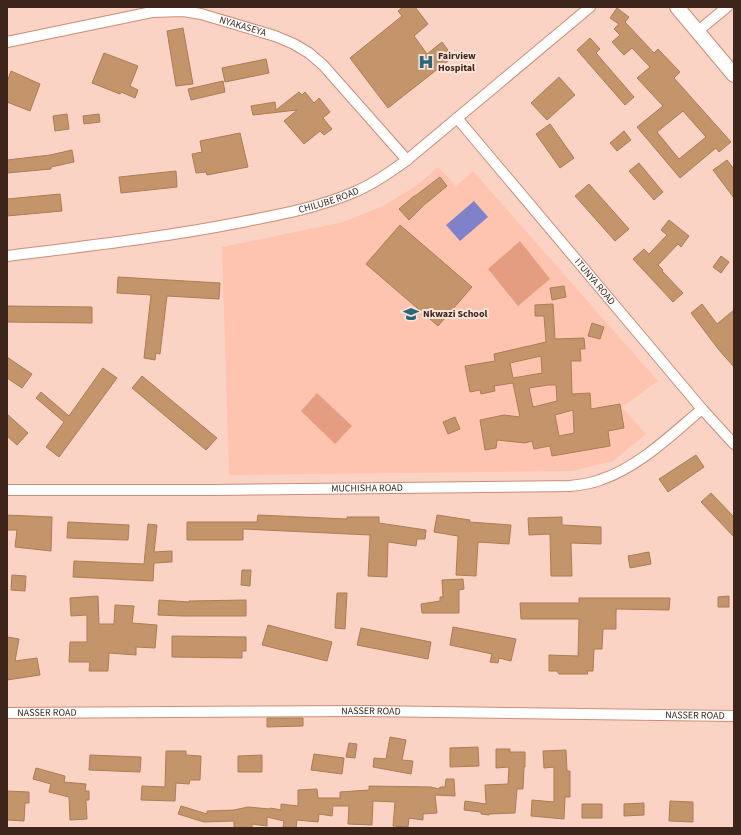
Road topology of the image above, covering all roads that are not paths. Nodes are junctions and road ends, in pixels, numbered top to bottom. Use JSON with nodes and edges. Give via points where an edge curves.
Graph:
{"nodes":[{"id":1,"x":590,"y":7,"type":"edge"},
{"id":2,"x":677,"y":7,"type":"edge"},
{"id":3,"x":727,"y":7,"type":"edge"},
{"id":4,"x":166,"y":9,"type":"edge"},
{"id":5,"x":698,"y":31,"type":"junction"},
{"id":6,"x":7,"y":42,"type":"edge"},
{"id":7,"x":734,"y":75,"type":"edge"},
{"id":8,"x":457,"y":118,"type":"junction"},
{"id":9,"x":407,"y":160,"type":"junction"},
{"id":10,"x":7,"y":256,"type":"edge"},
{"id":11,"x":702,"y":409,"type":"junction"},
{"id":12,"x":734,"y":444,"type":"edge"},
{"id":13,"x":7,"y":490,"type":"edge"},
{"id":14,"x":7,"y":713,"type":"edge"},
{"id":15,"x":734,"y":716,"type":"edge"}],
"edges":[{"from":1,"to":8,"type":"street","name":"CHILUBE ROAD"},
{"from":2,"to":5,"type":"main road"},
{"from":3,"to":5,"type":"street"},
{"from":4,"to":6,"type":"street","name":"NYAKASEYA"},
{"from":4,"to":9,"type":"street","name":"NYAKASEYA","via":[[231,22],[275,36],[310,53]]},
{"from":5,"to":7,"type":"main road"},
{"from":8,"to":9,"type":"street","name":"CHILUBE ROAD"},
{"from":8,"to":11,"type":"street","name":"ITUNYA ROAD"},
{"from":9,"to":10,"type":"street","name":"CHILUBE ROAD","via":[[353,193],[316,206],[226,226]]},
{"from":11,"to":12,"type":"street","name":"ITUNYA ROAD"},
{"from":11,"to":13,"type":"street","name":"MUCHISHA ROAD","via":[[646,455],[613,475],[599,481],[570,486]]},
{"from":14,"to":15,"type":"street","name":"NASSER ROAD","via":[[365,711]]}]}
